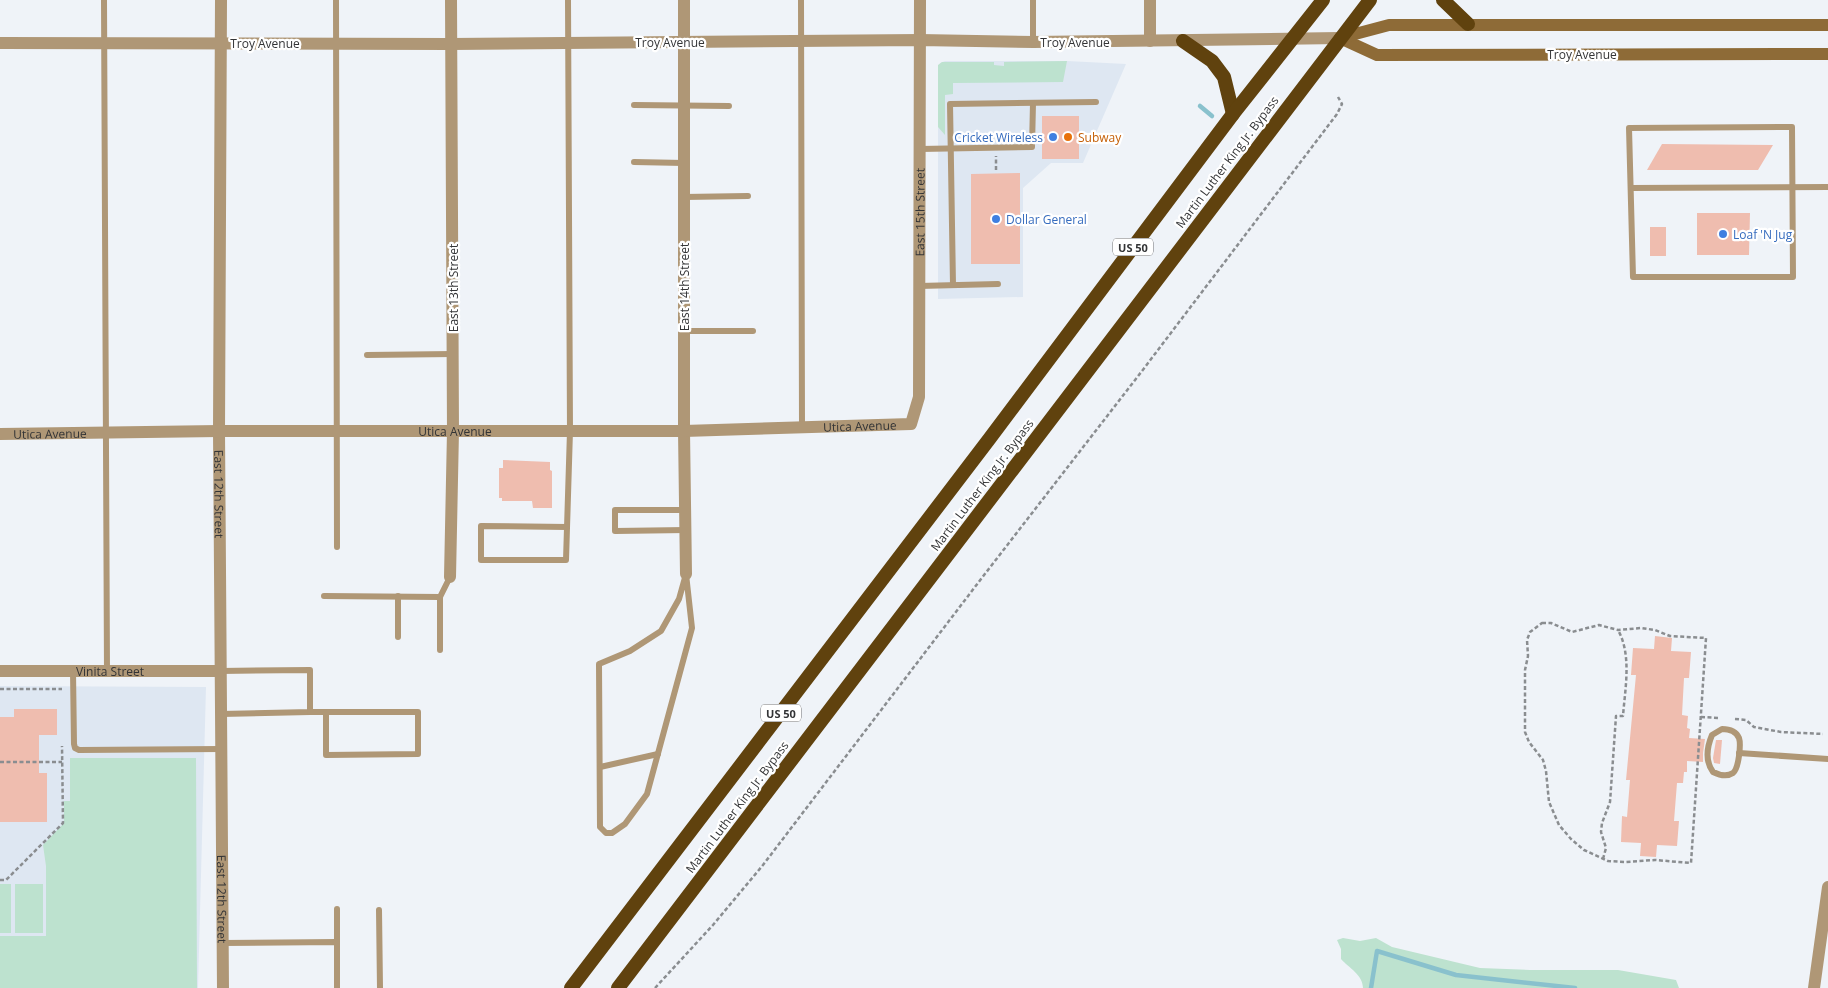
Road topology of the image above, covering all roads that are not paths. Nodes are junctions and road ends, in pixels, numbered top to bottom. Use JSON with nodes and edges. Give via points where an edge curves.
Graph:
{"nodes":[{"id":1,"x":104,"y":0,"type":"edge"},
{"id":2,"x":221,"y":0,"type":"edge"},
{"id":3,"x":336,"y":0,"type":"edge"},
{"id":4,"x":451,"y":0,"type":"edge"},
{"id":5,"x":568,"y":0,"type":"edge"},
{"id":6,"x":684,"y":0,"type":"edge"},
{"id":7,"x":801,"y":0,"type":"edge"},
{"id":8,"x":920,"y":0,"type":"edge"},
{"id":9,"x":1033,"y":0,"type":"edge"},
{"id":10,"x":1150,"y":0,"type":"edge"},
{"id":11,"x":1323,"y":0,"type":"edge"},
{"id":12,"x":1370,"y":0,"type":"edge"},
{"id":13,"x":1443,"y":0,"type":"edge"},
{"id":14,"x":1468,"y":24,"type":"junction"},
{"id":15,"x":1828,"y":25,"type":"edge"},
{"id":16,"x":1340,"y":38,"type":"junction"},
{"id":17,"x":1292,"y":39,"type":"junction"},
{"id":18,"x":920,"y":40,"type":"junction"},
{"id":19,"x":802,"y":41,"type":"junction"},
{"id":20,"x":1150,"y":41,"type":"junction"},
{"id":21,"x":1183,"y":41,"type":"junction"},
{"id":22,"x":684,"y":42,"type":"junction"},
{"id":23,"x":1033,"y":42,"type":"junction"},
{"id":24,"x":0,"y":43,"type":"edge"},
{"id":25,"x":104,"y":43,"type":"junction"},
{"id":26,"x":221,"y":43,"type":"junction"},
{"id":27,"x":336,"y":43,"type":"junction"},
{"id":28,"x":568,"y":43,"type":"junction"},
{"id":29,"x":451,"y":44,"type":"junction"},
{"id":30,"x":1828,"y":54,"type":"edge"},
{"id":31,"x":1096,"y":102,"type":"dead end"},
{"id":32,"x":1033,"y":104,"type":"junction"},
{"id":33,"x":634,"y":105,"type":"dead end"},
{"id":34,"x":684,"y":106,"type":"junction"},
{"id":35,"x":729,"y":106,"type":"dead end"},
{"id":36,"x":1233,"y":114,"type":"junction"},
{"id":37,"x":920,"y":149,"type":"junction"},
{"id":38,"x":951,"y":149,"type":"junction"},
{"id":39,"x":634,"y":162,"type":"dead end"},
{"id":40,"x":684,"y":163,"type":"junction"},
{"id":41,"x":1793,"y":187,"type":"junction"},
{"id":42,"x":1828,"y":187,"type":"edge"},
{"id":43,"x":1630,"y":188,"type":"junction"},
{"id":44,"x":748,"y":196,"type":"dead end"},
{"id":45,"x":684,"y":197,"type":"junction"},
{"id":46,"x":998,"y":284,"type":"dead end"},
{"id":47,"x":953,"y":285,"type":"junction"},
{"id":48,"x":919,"y":286,"type":"junction"},
{"id":49,"x":684,"y":331,"type":"junction"},
{"id":50,"x":753,"y":331,"type":"dead end"},
{"id":51,"x":453,"y":354,"type":"junction"},
{"id":52,"x":367,"y":356,"type":"dead end"},
{"id":53,"x":911,"y":424,"type":"joint"},
{"id":54,"x":802,"y":428,"type":"junction"},
{"id":55,"x":219,"y":431,"type":"junction"},
{"id":56,"x":336,"y":431,"type":"junction"},
{"id":57,"x":454,"y":431,"type":"junction"},
{"id":58,"x":570,"y":431,"type":"junction"},
{"id":59,"x":684,"y":431,"type":"junction"},
{"id":60,"x":106,"y":432,"type":"junction"},
{"id":61,"x":0,"y":434,"type":"edge"},
{"id":62,"x":685,"y":510,"type":"junction"},
{"id":63,"x":567,"y":527,"type":"junction"},
{"id":64,"x":686,"y":530,"type":"junction"},
{"id":65,"x":337,"y":548,"type":"dead end"},
{"id":66,"x":686,"y":574,"type":"junction"},
{"id":67,"x":450,"y":577,"type":"joint"},
{"id":68,"x":324,"y":596,"type":"dead end"},
{"id":69,"x":398,"y":596,"type":"junction"},
{"id":70,"x":440,"y":596,"type":"junction"},
{"id":71,"x":398,"y":637,"type":"dead end"},
{"id":72,"x":440,"y":650,"type":"dead end"},
{"id":73,"x":74,"y":671,"type":"junction"},
{"id":74,"x":107,"y":671,"type":"junction"},
{"id":75,"x":220,"y":671,"type":"junction"},
{"id":76,"x":0,"y":672,"type":"edge"},
{"id":77,"x":310,"y":712,"type":"junction"},
{"id":78,"x":326,"y":712,"type":"junction"},
{"id":79,"x":221,"y":714,"type":"junction"},
{"id":80,"x":221,"y":749,"type":"junction"},
{"id":81,"x":1739,"y":753,"type":"junction"},
{"id":82,"x":658,"y":754,"type":"junction"},
{"id":83,"x":1828,"y":760,"type":"edge"},
{"id":84,"x":600,"y":766,"type":"junction"},
{"id":85,"x":1828,"y":887,"type":"edge"},
{"id":86,"x":337,"y":909,"type":"dead end"},
{"id":87,"x":379,"y":910,"type":"dead end"},
{"id":88,"x":337,"y":942,"type":"junction"},
{"id":89,"x":223,"y":943,"type":"junction"},
{"id":90,"x":1815,"y":984,"type":"edge"},
{"id":91,"x":223,"y":988,"type":"edge"},
{"id":92,"x":338,"y":988,"type":"edge"},
{"id":93,"x":380,"y":988,"type":"edge"},
{"id":94,"x":571,"y":988,"type":"edge"},
{"id":95,"x":618,"y":988,"type":"edge"}],
"edges":[{"from":1,"to":25,"type":"lane"},
{"from":2,"to":26,"type":"street","name":"East 12th Street"},
{"from":3,"to":27,"type":"lane"},
{"from":4,"to":29,"type":"street","name":"East 13th Street"},
{"from":5,"to":28,"type":"lane"},
{"from":6,"to":22,"type":"street","name":"East 14th Street"},
{"from":7,"to":19,"type":"lane"},
{"from":8,"to":18,"type":"street","name":"East 15th Street"},
{"from":9,"to":23,"type":"lane"},
{"from":10,"to":20,"type":"street"},
{"from":11,"to":17,"type":"highway","name":"Martin Luther King Jr. Bypass","number":"US 50"},
{"from":12,"to":16,"type":"highway","name":"Martin Luther King Jr. Bypass","number":"US 50"},
{"from":13,"to":14,"type":"highway"},
{"from":14,"to":15,"type":"main road","name":"Troy Avenue"},
{"from":14,"to":16,"type":"main road","name":"Troy Avenue","via":[[1389,25]]},
{"from":16,"to":17,"type":"street","name":"Troy Avenue"},
{"from":16,"to":30,"type":"main road","name":"Troy Avenue","via":[[1377,54]]},
{"from":16,"to":95,"type":"highway","name":"Martin Luther King Jr. Bypass","number":"US 50"},
{"from":17,"to":21,"type":"street","name":"Troy Avenue"},
{"from":17,"to":36,"type":"highway","name":"Martin Luther King Jr. Bypass","number":"US 50"},
{"from":18,"to":19,"type":"street","name":"Troy Avenue"},
{"from":18,"to":23,"type":"street","name":"Troy Avenue"},
{"from":18,"to":37,"type":"street","name":"East 15th Street"},
{"from":19,"to":22,"type":"street","name":"Troy Avenue"},
{"from":19,"to":54,"type":"lane"},
{"from":20,"to":21,"type":"street","name":"Troy Avenue"},
{"from":20,"to":23,"type":"street","name":"Troy Avenue"},
{"from":21,"to":36,"type":"highway","via":[[1212,62],[1224,77]]},
{"from":22,"to":28,"type":"street","name":"Troy Avenue"},
{"from":22,"to":34,"type":"street","name":"East 14th Street"},
{"from":24,"to":25,"type":"street","name":"Troy Avenue"},
{"from":25,"to":26,"type":"street","name":"Troy Avenue"},
{"from":25,"to":60,"type":"lane"},
{"from":26,"to":27,"type":"street","name":"Troy Avenue"},
{"from":26,"to":55,"type":"street","name":"East 12th Street"},
{"from":27,"to":29,"type":"street","name":"Troy Avenue"},
{"from":27,"to":56,"type":"lane"},
{"from":28,"to":29,"type":"street","name":"Troy Avenue"},
{"from":28,"to":58,"type":"lane"},
{"from":29,"to":51,"type":"street","name":"East 13th Street"},
{"from":31,"to":32,"type":"lane"},
{"from":32,"to":38,"type":"lane","via":[[1032,147]]},
{"from":32,"to":38,"type":"lane","via":[[950,104]]},
{"from":33,"to":34,"type":"lane"},
{"from":34,"to":35,"type":"lane"},
{"from":34,"to":40,"type":"street","name":"East 14th Street"},
{"from":36,"to":94,"type":"highway","name":"Martin Luther King Jr. Bypass","number":"US 50"},
{"from":37,"to":38,"type":"lane"},
{"from":37,"to":48,"type":"street","name":"East 15th Street"},
{"from":38,"to":47,"type":"lane"},
{"from":39,"to":40,"type":"lane"},
{"from":40,"to":45,"type":"street","name":"East 14th Street"},
{"from":41,"to":42,"type":"lane"},
{"from":41,"to":43,"type":"lane"},
{"from":41,"to":43,"type":"lane","via":[[1792,127],[1629,128]]},
{"from":41,"to":43,"type":"lane","via":[[1793,277],[1633,277]]},
{"from":44,"to":45,"type":"lane"},
{"from":45,"to":49,"type":"street","name":"East 14th Street"},
{"from":46,"to":47,"type":"lane"},
{"from":47,"to":48,"type":"lane"},
{"from":48,"to":53,"type":"street","name":"East 15th Street","via":[[919,397]]},
{"from":49,"to":50,"type":"lane"},
{"from":49,"to":59,"type":"street","name":"East 14th Street"},
{"from":51,"to":52,"type":"lane"},
{"from":51,"to":57,"type":"street","name":"East 13th Street"},
{"from":53,"to":54,"type":"street","name":"Utica Avenue"},
{"from":54,"to":59,"type":"street","name":"Utica Avenue"},
{"from":55,"to":56,"type":"street","name":"Utica Avenue"},
{"from":55,"to":60,"type":"street","name":"Utica Avenue"},
{"from":55,"to":75,"type":"street","name":"East 12th Street"},
{"from":56,"to":57,"type":"street","name":"Utica Avenue"},
{"from":56,"to":65,"type":"lane"},
{"from":57,"to":58,"type":"street","name":"Utica Avenue"},
{"from":57,"to":67,"type":"street","name":"East 13th Street"},
{"from":58,"to":59,"type":"street","name":"Utica Avenue"},
{"from":58,"to":63,"type":"lane"},
{"from":59,"to":62,"type":"street","name":"East 14th Street"},
{"from":60,"to":61,"type":"street","name":"Utica Avenue"},
{"from":60,"to":74,"type":"lane"},
{"from":62,"to":64,"type":"street","name":"East 14th Street"},
{"from":62,"to":64,"type":"lane","via":[[615,510],[615,531]]},
{"from":63,"to":63,"type":"lane","via":[[481,526],[481,560],[566,560]]},
{"from":64,"to":66,"type":"street","name":"East 14th Street"},
{"from":66,"to":82,"type":"lane","via":[[692,628]]},
{"from":66,"to":84,"type":"lane","via":[[679,599],[661,631],[630,651],[598,664]]},
{"from":67,"to":70,"type":"lane"},
{"from":68,"to":69,"type":"lane"},
{"from":69,"to":70,"type":"lane"},
{"from":69,"to":71,"type":"lane"},
{"from":70,"to":72,"type":"lane"},
{"from":73,"to":74,"type":"street","name":"Vinita Street"},
{"from":73,"to":76,"type":"street","name":"Vinita Street"},
{"from":73,"to":80,"type":"lane","via":[[75,748],[78,750]]},
{"from":74,"to":75,"type":"street","name":"Vinita Street"},
{"from":75,"to":77,"type":"lane","via":[[310,670]]},
{"from":75,"to":79,"type":"street","name":"East 12th Street"},
{"from":77,"to":78,"type":"lane"},
{"from":77,"to":79,"type":"lane"},
{"from":78,"to":78,"type":"lane","via":[[418,712],[418,754],[326,755]]},
{"from":79,"to":80,"type":"street","name":"East 12th Street"},
{"from":80,"to":89,"type":"street","name":"East 12th Street"},
{"from":81,"to":81,"type":"lane","via":[[1738,737],[1734,732],[1717,731],[1709,745],[1709,767],[1719,775],[1732,773]]},
{"from":81,"to":83,"type":"lane"},
{"from":82,"to":84,"type":"lane"},
{"from":82,"to":84,"type":"lane","via":[[647,794],[626,824],[612,833],[606,833],[600,827]]},
{"from":85,"to":90,"type":"street"},
{"from":86,"to":88,"type":"lane"},
{"from":87,"to":93,"type":"lane"},
{"from":88,"to":89,"type":"lane"},
{"from":88,"to":92,"type":"lane"},
{"from":89,"to":91,"type":"street","name":"East 12th Street"}]}
